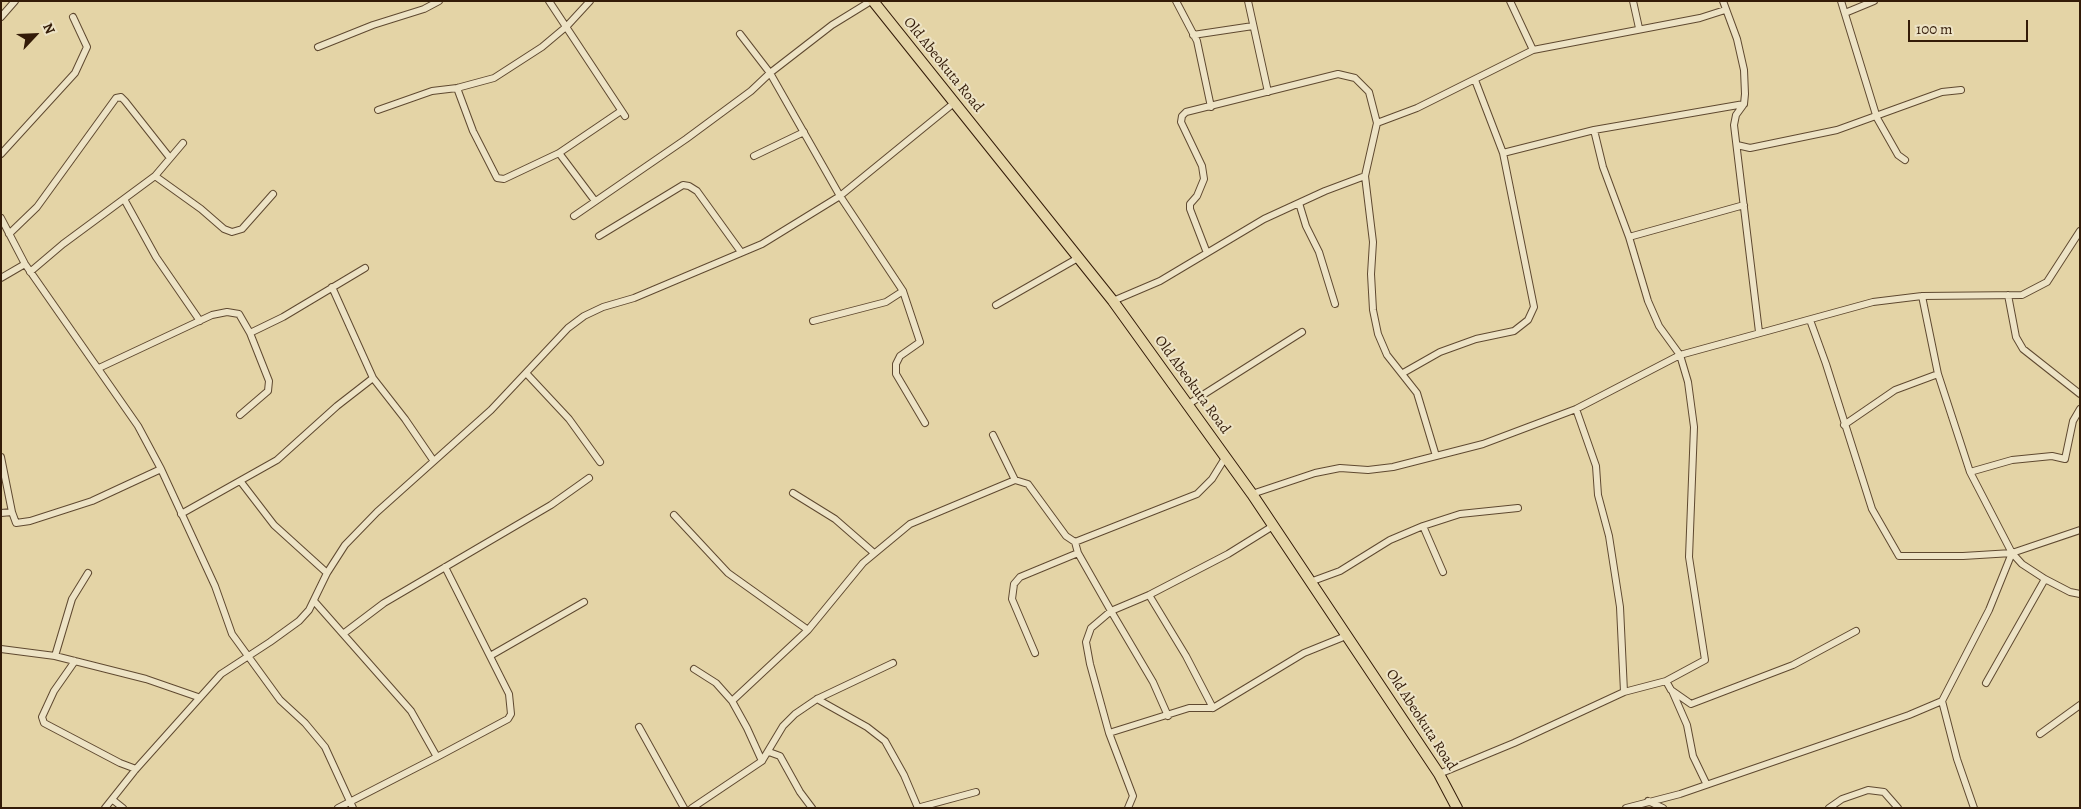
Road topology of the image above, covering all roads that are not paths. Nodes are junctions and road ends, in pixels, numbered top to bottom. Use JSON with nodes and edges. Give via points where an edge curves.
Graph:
{"nodes":[{"id":1,"x":15,"y":1,"type":"edge"},
{"id":2,"x":438,"y":1,"type":"edge"},
{"id":3,"x":549,"y":1,"type":"edge"},
{"id":4,"x":590,"y":1,"type":"edge"},
{"id":5,"x":872,"y":1,"type":"edge"},
{"id":6,"x":1176,"y":1,"type":"edge"},
{"id":7,"x":1248,"y":1,"type":"edge"},
{"id":8,"x":1510,"y":1,"type":"edge"},
{"id":9,"x":1633,"y":1,"type":"edge"},
{"id":10,"x":1723,"y":1,"type":"edge"},
{"id":11,"x":1841,"y":1,"type":"edge"},
{"id":12,"x":1874,"y":1,"type":"edge"},
{"id":13,"x":1725,"y":10,"type":"junction"},
{"id":14,"x":1845,"y":12,"type":"junction"},
{"id":15,"x":1,"y":16,"type":"edge"},
{"id":16,"x":73,"y":17,"type":"dead end"},
{"id":17,"x":566,"y":26,"type":"junction"},
{"id":18,"x":1253,"y":26,"type":"junction"},
{"id":19,"x":1639,"y":28,"type":"junction"},
{"id":20,"x":740,"y":34,"type":"dead end"},
{"id":21,"x":1193,"y":35,"type":"junction"},
{"id":22,"x":318,"y":47,"type":"dead end"},
{"id":23,"x":1533,"y":50,"type":"junction"},
{"id":24,"x":770,"y":73,"type":"junction"},
{"id":25,"x":1475,"y":80,"type":"junction"},
{"id":26,"x":457,"y":88,"type":"junction"},
{"id":27,"x":1961,"y":90,"type":"dead end"},
{"id":28,"x":1268,"y":92,"type":"junction"},
{"id":29,"x":954,"y":103,"type":"junction"},
{"id":30,"x":1744,"y":104,"type":"junction"},
{"id":31,"x":1210,"y":107,"type":"junction"},
{"id":32,"x":378,"y":110,"type":"dead end"},
{"id":33,"x":1876,"y":118,"type":"junction"},
{"id":34,"x":1377,"y":123,"type":"junction"},
{"id":35,"x":1594,"y":130,"type":"junction"},
{"id":36,"x":804,"y":132,"type":"junction"},
{"id":37,"x":183,"y":143,"type":"dead end"},
{"id":38,"x":1737,"y":146,"type":"junction"},
{"id":39,"x":1750,"y":148,"type":"junction"},
{"id":40,"x":559,"y":153,"type":"junction"},
{"id":41,"x":1503,"y":153,"type":"junction"},
{"id":42,"x":1,"y":154,"type":"edge"},
{"id":43,"x":754,"y":156,"type":"dead end"},
{"id":44,"x":170,"y":158,"type":"junction"},
{"id":45,"x":1738,"y":158,"type":"junction"},
{"id":46,"x":1905,"y":160,"type":"dead end"},
{"id":47,"x":154,"y":176,"type":"junction"},
{"id":48,"x":1365,"y":176,"type":"junction"},
{"id":49,"x":273,"y":194,"type":"dead end"},
{"id":50,"x":840,"y":196,"type":"junction"},
{"id":51,"x":124,"y":199,"type":"junction"},
{"id":52,"x":595,"y":201,"type":"junction"},
{"id":53,"x":1299,"y":203,"type":"junction"},
{"id":54,"x":1744,"y":205,"type":"junction"},
{"id":55,"x":574,"y":216,"type":"dead end"},
{"id":56,"x":1,"y":218,"type":"edge"},
{"id":57,"x":2080,"y":232,"type":"edge"},
{"id":58,"x":9,"y":234,"type":"junction"},
{"id":59,"x":599,"y":236,"type":"dead end"},
{"id":60,"x":1628,"y":237,"type":"junction"},
{"id":61,"x":2073,"y":244,"type":"junction"},
{"id":62,"x":2080,"y":249,"type":"edge"},
{"id":63,"x":741,"y":252,"type":"junction"},
{"id":64,"x":1207,"y":253,"type":"junction"},
{"id":65,"x":1078,"y":258,"type":"junction"},
{"id":66,"x":25,"y":264,"type":"junction"},
{"id":67,"x":365,"y":268,"type":"dead end"},
{"id":68,"x":30,"y":272,"type":"junction"},
{"id":69,"x":1,"y":278,"type":"edge"},
{"id":70,"x":332,"y":287,"type":"junction"},
{"id":71,"x":903,"y":291,"type":"junction"},
{"id":72,"x":1922,"y":296,"type":"junction"},
{"id":73,"x":2008,"y":296,"type":"junction"},
{"id":74,"x":1113,"y":301,"type":"junction"},
{"id":75,"x":1335,"y":304,"type":"dead end"},
{"id":76,"x":996,"y":305,"type":"dead end"},
{"id":77,"x":1810,"y":320,"type":"junction"},
{"id":78,"x":200,"y":321,"type":"junction"},
{"id":79,"x":814,"y":321,"type":"dead end"},
{"id":80,"x":1302,"y":332,"type":"dead end"},
{"id":81,"x":1759,"y":332,"type":"junction"},
{"id":82,"x":250,"y":333,"type":"junction"},
{"id":83,"x":1680,"y":355,"type":"junction"},
{"id":84,"x":99,"y":368,"type":"junction"},
{"id":85,"x":526,"y":373,"type":"junction"},
{"id":86,"x":1403,"y":373,"type":"junction"},
{"id":87,"x":1938,"y":374,"type":"junction"},
{"id":88,"x":373,"y":378,"type":"junction"},
{"id":89,"x":2080,"y":394,"type":"edge"},
{"id":90,"x":1187,"y":405,"type":"junction"},
{"id":91,"x":1576,"y":409,"type":"junction"},
{"id":92,"x":2080,"y":409,"type":"edge"},
{"id":93,"x":240,"y":415,"type":"dead end"},
{"id":94,"x":925,"y":423,"type":"dead end"},
{"id":95,"x":1844,"y":425,"type":"junction"},
{"id":96,"x":993,"y":435,"type":"dead end"},
{"id":97,"x":1436,"y":456,"type":"junction"},
{"id":98,"x":1,"y":457,"type":"edge"},
{"id":99,"x":1226,"y":458,"type":"junction"},
{"id":100,"x":433,"y":460,"type":"junction"},
{"id":101,"x":600,"y":462,"type":"dead end"},
{"id":102,"x":161,"y":469,"type":"junction"},
{"id":103,"x":1970,"y":472,"type":"junction"},
{"id":104,"x":589,"y":478,"type":"dead end"},
{"id":105,"x":1015,"y":480,"type":"junction"},
{"id":106,"x":241,"y":482,"type":"junction"},
{"id":107,"x":793,"y":493,"type":"dead end"},
{"id":108,"x":1252,"y":494,"type":"junction"},
{"id":109,"x":1518,"y":508,"type":"dead end"},
{"id":110,"x":12,"y":512,"type":"junction"},
{"id":111,"x":1,"y":513,"type":"edge"},
{"id":112,"x":181,"y":514,"type":"junction"},
{"id":113,"x":674,"y":515,"type":"dead end"},
{"id":114,"x":1273,"y":526,"type":"junction"},
{"id":115,"x":1423,"y":526,"type":"junction"},
{"id":116,"x":2080,"y":530,"type":"edge"},
{"id":117,"x":1075,"y":542,"type":"junction"},
{"id":118,"x":874,"y":553,"type":"junction"},
{"id":119,"x":1078,"y":553,"type":"junction"},
{"id":120,"x":2012,"y":553,"type":"junction"},
{"id":121,"x":445,"y":567,"type":"junction"},
{"id":122,"x":1443,"y":572,"type":"dead end"},
{"id":123,"x":88,"y":573,"type":"dead end"},
{"id":124,"x":327,"y":573,"type":"junction"},
{"id":125,"x":2045,"y":579,"type":"junction"},
{"id":126,"x":1310,"y":582,"type":"junction"},
{"id":127,"x":2080,"y":594,"type":"edge"},
{"id":128,"x":1149,"y":595,"type":"junction"},
{"id":129,"x":314,"y":601,"type":"junction"},
{"id":130,"x":584,"y":602,"type":"dead end"},
{"id":131,"x":1111,"y":611,"type":"junction"},
{"id":132,"x":808,"y":630,"type":"junction"},
{"id":133,"x":1856,"y":631,"type":"dead end"},
{"id":134,"x":343,"y":634,"type":"junction"},
{"id":135,"x":1346,"y":636,"type":"junction"},
{"id":136,"x":1,"y":649,"type":"edge"},
{"id":137,"x":1035,"y":653,"type":"dead end"},
{"id":138,"x":55,"y":656,"type":"junction"},
{"id":139,"x":490,"y":656,"type":"junction"},
{"id":140,"x":247,"y":657,"type":"junction"},
{"id":141,"x":75,"y":661,"type":"junction"},
{"id":142,"x":893,"y":663,"type":"dead end"},
{"id":143,"x":694,"y":669,"type":"dead end"},
{"id":144,"x":1666,"y":681,"type":"junction"},
{"id":145,"x":1986,"y":683,"type":"dead end"},
{"id":146,"x":1671,"y":690,"type":"junction"},
{"id":147,"x":1624,"y":692,"type":"junction"},
{"id":148,"x":198,"y":697,"type":"junction"},
{"id":149,"x":817,"y":699,"type":"junction"},
{"id":150,"x":732,"y":701,"type":"junction"},
{"id":151,"x":1942,"y":701,"type":"junction"},
{"id":152,"x":1213,"y":708,"type":"junction"},
{"id":153,"x":2079,"y":708,"type":"edge"},
{"id":154,"x":1168,"y":716,"type":"junction"},
{"id":155,"x":639,"y":727,"type":"dead end"},
{"id":156,"x":1109,"y":734,"type":"junction"},
{"id":157,"x":2040,"y":734,"type":"dead end"},
{"id":158,"x":769,"y":752,"type":"junction"},
{"id":159,"x":438,"y":757,"type":"junction"},
{"id":160,"x":762,"y":761,"type":"junction"},
{"id":161,"x":136,"y":769,"type":"junction"},
{"id":162,"x":1439,"y":774,"type":"junction"},
{"id":163,"x":1706,"y":783,"type":"junction"},
{"id":164,"x":976,"y":792,"type":"dead end"},
{"id":165,"x":113,"y":800,"type":"junction"},
{"id":166,"x":1648,"y":801,"type":"junction"},
{"id":167,"x":351,"y":804,"type":"edge"},
{"id":168,"x":105,"y":808,"type":"edge"},
{"id":169,"x":123,"y":808,"type":"edge"},
{"id":170,"x":338,"y":808,"type":"edge"},
{"id":171,"x":684,"y":808,"type":"edge"},
{"id":172,"x":692,"y":808,"type":"edge"},
{"id":173,"x":812,"y":808,"type":"edge"},
{"id":174,"x":917,"y":808,"type":"edge"},
{"id":175,"x":1128,"y":808,"type":"edge"},
{"id":176,"x":1458,"y":808,"type":"edge"},
{"id":177,"x":1626,"y":808,"type":"edge"},
{"id":178,"x":1663,"y":808,"type":"edge"},
{"id":179,"x":1829,"y":808,"type":"edge"},
{"id":180,"x":1898,"y":808,"type":"edge"},
{"id":181,"x":1974,"y":808,"type":"edge"}],
"edges":[{"from":1,"to":15,"type":"street"},
{"from":2,"to":22,"type":"street"},
{"from":3,"to":17,"type":"street"},
{"from":4,"to":17,"type":"street"},
{"from":5,"to":24,"type":"street","via":[[832,25]]},
{"from":5,"to":29,"type":"highway","name":"Old Abeokuta Road"},
{"from":6,"to":21,"type":"street"},
{"from":7,"to":18,"type":"street"},
{"from":8,"to":23,"type":"street"},
{"from":9,"to":19,"type":"street"},
{"from":10,"to":13,"type":"street"},
{"from":11,"to":14,"type":"street"},
{"from":12,"to":14,"type":"street"},
{"from":13,"to":19,"type":"street","via":[[1700,18]]},
{"from":13,"to":30,"type":"street","via":[[1737,39],[1744,70]]},
{"from":14,"to":33,"type":"street"},
{"from":16,"to":42,"type":"street","via":[[87,47],[75,73]]},
{"from":17,"to":26,"type":"street","via":[[542,47],[494,78]]},
{"from":17,"to":40,"type":"street","via":[[623,114]]},
{"from":18,"to":21,"type":"street"},
{"from":18,"to":28,"type":"street"},
{"from":19,"to":23,"type":"street"},
{"from":20,"to":24,"type":"street"},
{"from":21,"to":31,"type":"street","via":[[1201,56]]},
{"from":23,"to":25,"type":"street"},
{"from":24,"to":36,"type":"street"},
{"from":24,"to":52,"type":"street","via":[[751,92]]},
{"from":25,"to":34,"type":"street","via":[[1418,108]]},
{"from":25,"to":41,"type":"street"},
{"from":26,"to":32,"type":"street","via":[[432,91]]},
{"from":26,"to":40,"type":"street","via":[[473,131],[497,178],[504,179]]},
{"from":27,"to":33,"type":"street","via":[[1935,94]]},
{"from":28,"to":31,"type":"street"},
{"from":28,"to":34,"type":"street","via":[[1338,74],[1348,75],[1369,92]]},
{"from":29,"to":50,"type":"street"},
{"from":29,"to":65,"type":"highway","name":"Old Abeokuta Road"},
{"from":30,"to":35,"type":"street"},
{"from":30,"to":38,"type":"street","via":[[1734,125]]},
{"from":31,"to":64,"type":"street","via":[[1186,112],[1181,122],[1202,166],[1204,179],[1190,209]]},
{"from":33,"to":39,"type":"street","via":[[1837,130]]},
{"from":33,"to":46,"type":"street","via":[[1898,155]]},
{"from":34,"to":48,"type":"street"},
{"from":35,"to":41,"type":"street"},
{"from":35,"to":60,"type":"street","via":[[1603,167]]},
{"from":36,"to":43,"type":"street"},
{"from":36,"to":50,"type":"street"},
{"from":37,"to":44,"type":"street"},
{"from":38,"to":39,"type":"street"},
{"from":38,"to":45,"type":"street"},
{"from":39,"to":45,"type":"street"},
{"from":40,"to":52,"type":"street"},
{"from":41,"to":86,"type":"street","via":[[1534,307],[1528,320],[1514,331],[1476,339],[1440,352]]},
{"from":44,"to":47,"type":"street"},
{"from":44,"to":58,"type":"street","via":[[125,100],[116,98],[37,207]]},
{"from":45,"to":54,"type":"street"},
{"from":47,"to":49,"type":"street","via":[[232,232],[242,229]]},
{"from":47,"to":51,"type":"street"},
{"from":48,"to":53,"type":"street"},
{"from":48,"to":86,"type":"street","via":[[1373,242],[1373,310],[1387,355]]},
{"from":50,"to":63,"type":"street","via":[[762,244]]},
{"from":50,"to":71,"type":"street"},
{"from":51,"to":68,"type":"street"},
{"from":51,"to":78,"type":"street","via":[[156,257]]},
{"from":52,"to":55,"type":"street"},
{"from":53,"to":64,"type":"street","via":[[1264,219]]},
{"from":53,"to":75,"type":"street"},
{"from":54,"to":60,"type":"street"},
{"from":54,"to":81,"type":"street"},
{"from":56,"to":58,"type":"street"},
{"from":57,"to":61,"type":"street"},
{"from":58,"to":66,"type":"street"},
{"from":59,"to":63,"type":"street","via":[[683,186],[689,186],[697,191]]},
{"from":60,"to":83,"type":"street","via":[[1659,326]]},
{"from":61,"to":62,"type":"street"},
{"from":61,"to":73,"type":"street","via":[[2047,282],[2022,295]]},
{"from":63,"to":85,"type":"street","via":[[584,316],[568,328]]},
{"from":64,"to":74,"type":"street","via":[[1160,281]]},
{"from":65,"to":74,"type":"highway","name":"Old Abeokuta Road"},
{"from":65,"to":76,"type":"street"},
{"from":66,"to":68,"type":"street"},
{"from":66,"to":69,"type":"street"},
{"from":67,"to":70,"type":"street"},
{"from":68,"to":84,"type":"street"},
{"from":70,"to":82,"type":"street"},
{"from":70,"to":88,"type":"street"},
{"from":71,"to":79,"type":"street","via":[[886,302]]},
{"from":71,"to":94,"type":"street","via":[[920,342],[916,348],[900,356],[896,374]]},
{"from":72,"to":73,"type":"street"},
{"from":72,"to":77,"type":"street","via":[[1873,302]]},
{"from":72,"to":87,"type":"street"},
{"from":73,"to":89,"type":"street","via":[[2016,337],[2023,349]]},
{"from":74,"to":90,"type":"highway","name":"Old Abeokuta Road"},
{"from":77,"to":81,"type":"street"},
{"from":77,"to":95,"type":"street"},
{"from":78,"to":82,"type":"street","via":[[228,312],[239,314]]},
{"from":78,"to":84,"type":"street"},
{"from":80,"to":90,"type":"street"},
{"from":81,"to":83,"type":"street"},
{"from":82,"to":93,"type":"street","via":[[269,381],[268,391]]},
{"from":83,"to":91,"type":"street"},
{"from":83,"to":144,"type":"street","via":[[1688,382],[1694,427],[1689,557],[1705,660]]},
{"from":84,"to":102,"type":"street","via":[[138,426]]},
{"from":85,"to":100,"type":"street","via":[[491,410]]},
{"from":85,"to":101,"type":"street","via":[[569,419]]},
{"from":86,"to":97,"type":"street","via":[[1417,393]]},
{"from":87,"to":95,"type":"street","via":[[1895,390]]},
{"from":87,"to":103,"type":"street"},
{"from":88,"to":100,"type":"street"},
{"from":88,"to":106,"type":"street","via":[[277,460]]},
{"from":90,"to":99,"type":"highway","name":"Old Abeokuta Road"},
{"from":91,"to":97,"type":"street","via":[[1484,444]]},
{"from":91,"to":147,"type":"street","via":[[1596,466],[1598,495],[1609,536],[1620,607]]},
{"from":92,"to":103,"type":"street","via":[[2073,421],[2065,459],[2052,456],[2012,460]]},
{"from":95,"to":120,"type":"street","via":[[1872,509],[1899,556]]},
{"from":96,"to":105,"type":"street"},
{"from":97,"to":108,"type":"street","via":[[1368,470],[1340,468]]},
{"from":98,"to":110,"type":"street"},
{"from":99,"to":108,"type":"highway","name":"Old Abeokuta Road"},
{"from":99,"to":117,"type":"street","via":[[1197,494]]},
{"from":100,"to":124,"type":"street","via":[[345,544]]},
{"from":102,"to":110,"type":"street","via":[[92,501],[30,521],[16,523]]},
{"from":102,"to":112,"type":"street"},
{"from":103,"to":120,"type":"street"},
{"from":104,"to":121,"type":"street","via":[[551,506]]},
{"from":105,"to":117,"type":"street","via":[[1028,484],[1066,536]]},
{"from":105,"to":118,"type":"street","via":[[910,524]]},
{"from":106,"to":112,"type":"street"},
{"from":106,"to":124,"type":"street","via":[[274,525]]},
{"from":107,"to":118,"type":"street","via":[[835,519]]},
{"from":108,"to":114,"type":"highway","name":"Old Abeokuta Road"},
{"from":109,"to":115,"type":"street","via":[[1460,514]]},
{"from":110,"to":111,"type":"street"},
{"from":112,"to":140,"type":"street","via":[[216,586],[232,634]]},
{"from":113,"to":132,"type":"street","via":[[728,573]]},
{"from":114,"to":126,"type":"highway","name":"Old Abeokuta Road"},
{"from":114,"to":128,"type":"street","via":[[1228,554]]},
{"from":115,"to":122,"type":"street"},
{"from":115,"to":126,"type":"street","via":[[1390,540],[1340,571]]},
{"from":116,"to":120,"type":"street"},
{"from":117,"to":119,"type":"street"},
{"from":118,"to":132,"type":"street"},
{"from":119,"to":131,"type":"street"},
{"from":119,"to":137,"type":"street","via":[[1020,577],[1014,584],[1012,599]]},
{"from":120,"to":125,"type":"street"},
{"from":120,"to":151,"type":"street","via":[[1989,610]]},
{"from":121,"to":134,"type":"street","via":[[384,603]]},
{"from":121,"to":139,"type":"street"},
{"from":123,"to":138,"type":"street","via":[[72,599]]},
{"from":124,"to":129,"type":"street"},
{"from":125,"to":127,"type":"street"},
{"from":125,"to":145,"type":"street"},
{"from":126,"to":135,"type":"highway","name":"Old Abeokuta Road"},
{"from":128,"to":131,"type":"street"},
{"from":128,"to":152,"type":"street"},
{"from":129,"to":134,"type":"street"},
{"from":129,"to":140,"type":"street","via":[[299,621]]},
{"from":130,"to":139,"type":"street"},
{"from":131,"to":154,"type":"street","via":[[1153,682]]},
{"from":131,"to":156,"type":"street","via":[[1091,628],[1086,642]]},
{"from":132,"to":150,"type":"street"},
{"from":133,"to":146,"type":"street","via":[[1794,665],[1691,704]]},
{"from":134,"to":159,"type":"street","via":[[411,711]]},
{"from":135,"to":152,"type":"street","via":[[1304,653]]},
{"from":135,"to":162,"type":"highway","name":"Old Abeokuta Road"},
{"from":136,"to":138,"type":"street"},
{"from":138,"to":141,"type":"street"},
{"from":139,"to":159,"type":"street","via":[[509,694],[511,714],[508,719]]},
{"from":140,"to":148,"type":"street","via":[[221,674]]},
{"from":140,"to":167,"type":"street","via":[[280,700],[305,723],[324,747]]},
{"from":141,"to":148,"type":"street","via":[[146,679]]},
{"from":141,"to":161,"type":"street","via":[[54,691],[42,717],[44,723]]},
{"from":142,"to":149,"type":"street"},
{"from":143,"to":150,"type":"street","via":[[716,683]]},
{"from":144,"to":146,"type":"street"},
{"from":144,"to":147,"type":"street"},
{"from":146,"to":163,"type":"street","via":[[1687,725],[1693,756]]},
{"from":147,"to":162,"type":"street"},
{"from":148,"to":161,"type":"street"},
{"from":149,"to":158,"type":"street","via":[[783,726]]},
{"from":149,"to":174,"type":"street","via":[[885,741]]},
{"from":150,"to":160,"type":"street"},
{"from":151,"to":163,"type":"street"},
{"from":151,"to":181,"type":"street"},
{"from":152,"to":154,"type":"street","via":[[1189,708]]},
{"from":153,"to":157,"type":"street"},
{"from":154,"to":156,"type":"street"},
{"from":155,"to":171,"type":"street"},
{"from":156,"to":175,"type":"street","via":[[1134,796]]},
{"from":158,"to":160,"type":"street"},
{"from":158,"to":173,"type":"street","via":[[780,756]]},
{"from":159,"to":167,"type":"street"},
{"from":160,"to":172,"type":"street"},
{"from":161,"to":165,"type":"street"},
{"from":162,"to":176,"type":"highway","name":"Old Abeokuta Road"},
{"from":163,"to":166,"type":"street","via":[[1680,794]]},
{"from":164,"to":174,"type":"street"},
{"from":165,"to":168,"type":"street"},
{"from":165,"to":169,"type":"street"},
{"from":166,"to":177,"type":"street"},
{"from":166,"to":178,"type":"street"},
{"from":167,"to":170,"type":"street"},
{"from":179,"to":180,"type":"street","via":[[1868,790],[1884,792]]}]}
